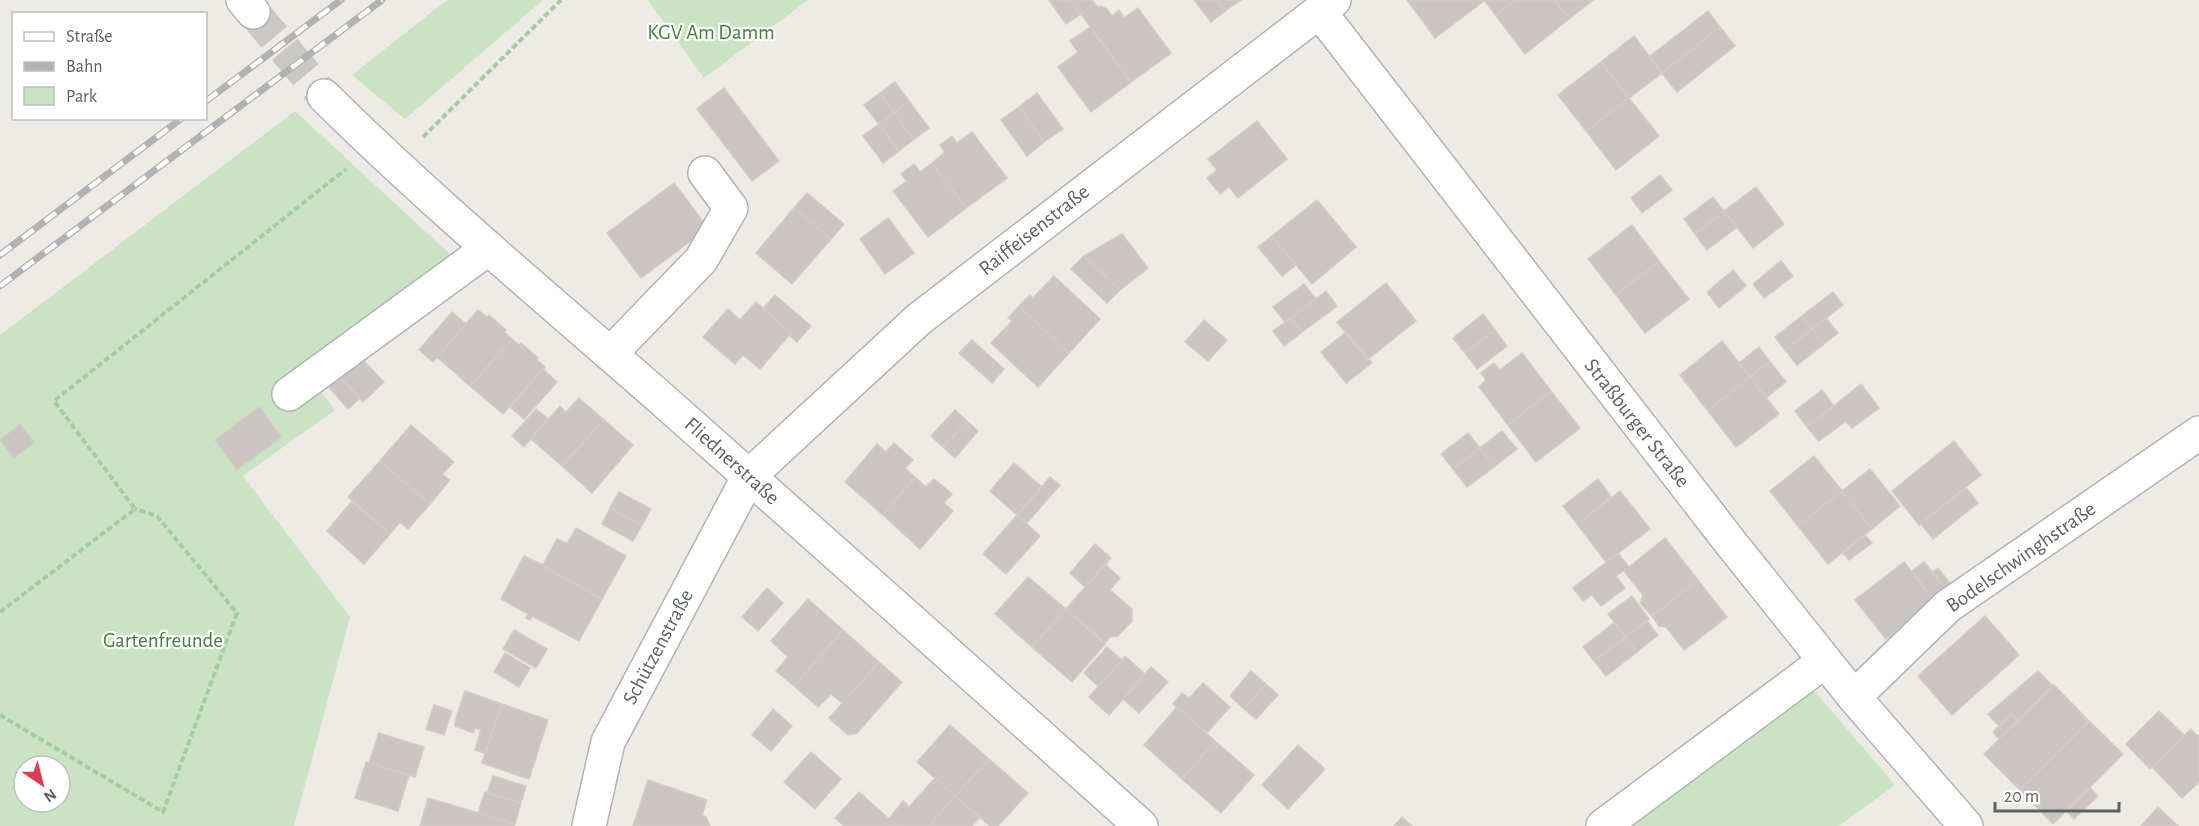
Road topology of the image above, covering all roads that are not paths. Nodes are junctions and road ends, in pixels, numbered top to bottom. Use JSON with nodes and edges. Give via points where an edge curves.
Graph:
{"nodes":[{"id":1,"x":1327,"y":5,"type":"edge"},
{"id":2,"x":324,"y":96,"type":"tunnel mouth"},
{"id":3,"x":705,"y":174,"type":"dead end"},
{"id":4,"x":489,"y":248,"type":"junction"},
{"id":5,"x":610,"y":354,"type":"junction"},
{"id":6,"x":288,"y":394,"type":"dead end"},
{"id":7,"x":2199,"y":433,"type":"edge"},
{"id":8,"x":749,"y":476,"type":"junction"},
{"id":9,"x":1825,"y":661,"type":"junction"},
{"id":10,"x":1854,"y":697,"type":"junction"},
{"id":11,"x":589,"y":826,"type":"edge"},
{"id":12,"x":1141,"y":826,"type":"edge"},
{"id":13,"x":1603,"y":826,"type":"edge"},
{"id":14,"x":1966,"y":826,"type":"edge"}],
"edges":[{"from":1,"to":8,"type":"street","name":"Raiffeisenstraße","via":[[919,319]]},
{"from":1,"to":9,"type":"street","name":"Straßburger Straße","via":[[1586,358]]},
{"from":2,"to":4,"type":"street","name":"Fliednerstraße"},
{"from":3,"to":5,"type":"street","via":[[731,208],[701,260]]},
{"from":4,"to":5,"type":"street","name":"Fliednerstraße"},
{"from":4,"to":6,"type":"street"},
{"from":5,"to":8,"type":"street","name":"Fliednerstraße"},
{"from":7,"to":10,"type":"street","name":"Bodelschwinghstraße","via":[[1948,606]]},
{"from":8,"to":11,"type":"street","name":"Schützenstraße","via":[[608,742]]},
{"from":8,"to":12,"type":"street","name":"Fliednerstraße"},
{"from":9,"to":10,"type":"street","name":"Straßburger Straße"},
{"from":9,"to":13,"type":"street"},
{"from":10,"to":14,"type":"street","name":"Straßburger Straße"}]}
